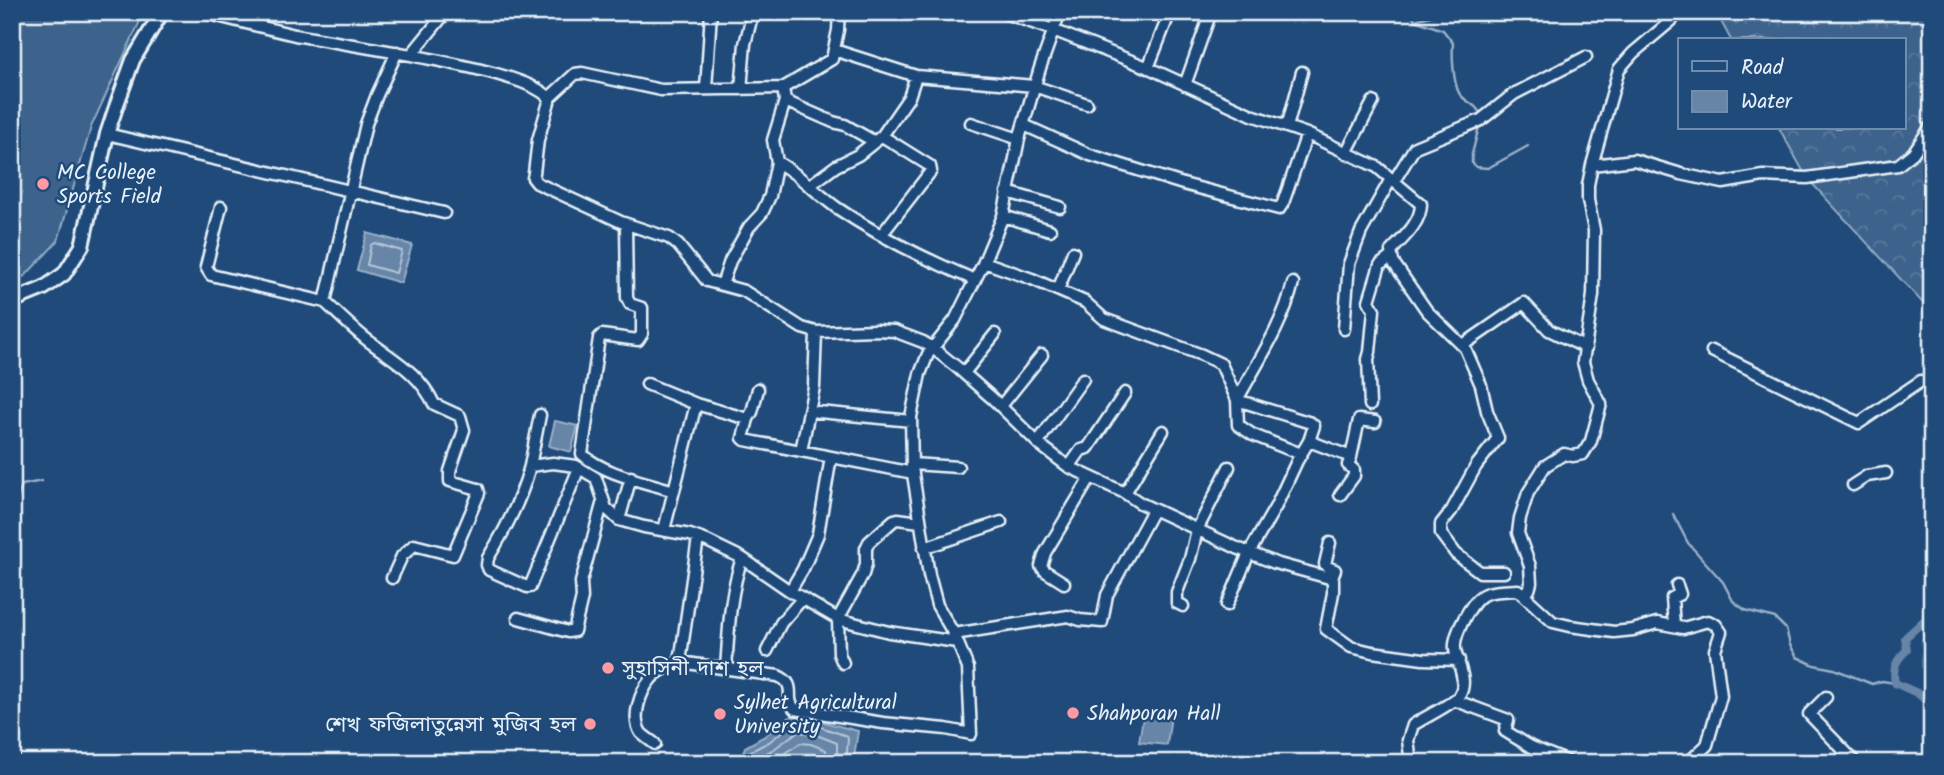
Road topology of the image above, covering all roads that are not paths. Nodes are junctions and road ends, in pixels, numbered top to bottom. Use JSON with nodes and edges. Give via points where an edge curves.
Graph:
{"nodes":[{"id":1,"x":162,"y":12,"type":"edge"},
{"id":2,"x":201,"y":12,"type":"edge"},
{"id":3,"x":446,"y":12,"type":"edge"},
{"id":4,"x":711,"y":12,"type":"edge"},
{"id":5,"x":753,"y":12,"type":"edge"},
{"id":6,"x":839,"y":12,"type":"edge"},
{"id":7,"x":1002,"y":12,"type":"edge"},
{"id":8,"x":1060,"y":12,"type":"edge"},
{"id":9,"x":1170,"y":12,"type":"edge"},
{"id":10,"x":1210,"y":12,"type":"edge"},
{"id":11,"x":1679,"y":12,"type":"edge"},
{"id":12,"x":1023,"y":15,"type":"edge"},
{"id":13,"x":1053,"y":30,"type":"junction"},
{"id":14,"x":834,"y":50,"type":"junction"},
{"id":15,"x":397,"y":52,"type":"junction"},
{"id":16,"x":411,"y":55,"type":"junction"},
{"id":17,"x":1586,"y":57,"type":"dead end"},
{"id":18,"x":1148,"y":68,"type":"junction"},
{"id":19,"x":1302,"y":72,"type":"dead end"},
{"id":20,"x":916,"y":76,"type":"junction"},
{"id":21,"x":1185,"y":85,"type":"junction"},
{"id":22,"x":1034,"y":86,"type":"junction"},
{"id":23,"x":783,"y":88,"type":"junction"},
{"id":24,"x":706,"y":89,"type":"junction"},
{"id":25,"x":741,"y":89,"type":"junction"},
{"id":26,"x":550,"y":98,"type":"junction"},
{"id":27,"x":785,"y":101,"type":"junction"},
{"id":28,"x":1373,"y":102,"type":"dead end"},
{"id":29,"x":1087,"y":104,"type":"dead end"},
{"id":30,"x":971,"y":123,"type":"dead end"},
{"id":31,"x":1024,"y":125,"type":"junction"},
{"id":32,"x":1932,"y":125,"type":"edge"},
{"id":33,"x":1287,"y":127,"type":"junction"},
{"id":34,"x":107,"y":134,"type":"junction"},
{"id":35,"x":1307,"y":134,"type":"junction"},
{"id":36,"x":878,"y":139,"type":"junction"},
{"id":37,"x":1019,"y":139,"type":"junction"},
{"id":38,"x":1346,"y":153,"type":"junction"},
{"id":39,"x":777,"y":162,"type":"junction"},
{"id":40,"x":1592,"y":165,"type":"junction"},
{"id":41,"x":1392,"y":180,"type":"junction"},
{"id":42,"x":809,"y":186,"type":"junction"},
{"id":43,"x":350,"y":192,"type":"junction"},
{"id":44,"x":1007,"y":192,"type":"junction"},
{"id":45,"x":1060,"y":206,"type":"dead end"},
{"id":46,"x":221,"y":207,"type":"dead end"},
{"id":47,"x":444,"y":213,"type":"dead end"},
{"id":48,"x":1003,"y":216,"type":"junction"},
{"id":49,"x":626,"y":224,"type":"junction"},
{"id":50,"x":1050,"y":230,"type":"dead end"},
{"id":51,"x":881,"y":234,"type":"junction"},
{"id":52,"x":1073,"y":252,"type":"dead end"},
{"id":53,"x":1392,"y":256,"type":"junction"},
{"id":54,"x":984,"y":262,"type":"junction"},
{"id":55,"x":975,"y":280,"type":"junction"},
{"id":56,"x":1293,"y":284,"type":"dead end"},
{"id":57,"x":722,"y":285,"type":"junction"},
{"id":58,"x":1058,"y":290,"type":"junction"},
{"id":59,"x":12,"y":301,"type":"edge"},
{"id":60,"x":325,"y":302,"type":"junction"},
{"id":61,"x":1344,"y":329,"type":"dead end"},
{"id":62,"x":816,"y":332,"type":"junction"},
{"id":63,"x":995,"y":334,"type":"dead end"},
{"id":64,"x":1463,"y":345,"type":"junction"},
{"id":65,"x":933,"y":348,"type":"junction"},
{"id":66,"x":1586,"y":348,"type":"junction"},
{"id":67,"x":1712,"y":351,"type":"dead end"},
{"id":68,"x":1042,"y":355,"type":"dead end"},
{"id":69,"x":964,"y":373,"type":"junction"},
{"id":70,"x":1083,"y":379,"type":"dead end"},
{"id":71,"x":1932,"y":382,"type":"edge"},
{"id":72,"x":648,"y":384,"type":"dead end"},
{"id":73,"x":758,"y":389,"type":"dead end"},
{"id":74,"x":1125,"y":393,"type":"dead end"},
{"id":75,"x":1237,"y":400,"type":"junction"},
{"id":76,"x":696,"y":404,"type":"junction"},
{"id":77,"x":1370,"y":405,"type":"dead end"},
{"id":78,"x":1001,"y":406,"type":"junction"},
{"id":79,"x":810,"y":411,"type":"junction"},
{"id":80,"x":540,"y":415,"type":"dead end"},
{"id":81,"x":748,"y":419,"type":"junction"},
{"id":82,"x":911,"y":421,"type":"junction"},
{"id":83,"x":1375,"y":422,"type":"dead end"},
{"id":84,"x":1163,"y":431,"type":"dead end"},
{"id":85,"x":1309,"y":441,"type":"junction"},
{"id":86,"x":1038,"y":442,"type":"junction"},
{"id":87,"x":801,"y":451,"type":"junction"},
{"id":88,"x":1301,"y":454,"type":"junction"},
{"id":89,"x":831,"y":457,"type":"junction"},
{"id":90,"x":1351,"y":457,"type":"junction"},
{"id":91,"x":530,"y":466,"type":"junction"},
{"id":92,"x":958,"y":467,"type":"dead end"},
{"id":93,"x":1069,"y":467,"type":"junction"},
{"id":94,"x":1229,"y":467,"type":"dead end"},
{"id":95,"x":579,"y":468,"type":"junction"},
{"id":96,"x":912,"y":469,"type":"junction"},
{"id":97,"x":1886,"y":473,"type":"dead end"},
{"id":98,"x":631,"y":477,"type":"junction"},
{"id":99,"x":1090,"y":478,"type":"junction"},
{"id":100,"x":1853,"y":485,"type":"dead end"},
{"id":101,"x":674,"y":491,"type":"junction"},
{"id":102,"x":1125,"y":493,"type":"junction"},
{"id":103,"x":1340,"y":495,"type":"dead end"},
{"id":104,"x":603,"y":501,"type":"junction"},
{"id":105,"x":1153,"y":510,"type":"junction"},
{"id":106,"x":619,"y":520,"type":"junction"},
{"id":107,"x":920,"y":522,"type":"junction"},
{"id":108,"x":1001,"y":522,"type":"dead end"},
{"id":109,"x":664,"y":530,"type":"junction"},
{"id":110,"x":1197,"y":530,"type":"junction"},
{"id":111,"x":698,"y":538,"type":"junction"},
{"id":112,"x":1330,"y":543,"type":"dead end"},
{"id":113,"x":924,"y":548,"type":"junction"},
{"id":114,"x":1250,"y":553,"type":"junction"},
{"id":115,"x":742,"y":558,"type":"junction"},
{"id":116,"x":1504,"y":572,"type":"dead end"},
{"id":117,"x":392,"y":578,"type":"dead end"},
{"id":118,"x":1331,"y":579,"type":"junction"},
{"id":119,"x":1064,"y":583,"type":"dead end"},
{"id":120,"x":1677,"y":585,"type":"dead end"},
{"id":121,"x":789,"y":591,"type":"junction"},
{"id":122,"x":1522,"y":593,"type":"junction"},
{"id":123,"x":802,"y":599,"type":"junction"},
{"id":124,"x":1227,"y":605,"type":"dead end"},
{"id":125,"x":1183,"y":606,"type":"dead end"},
{"id":126,"x":518,"y":618,"type":"dead end"},
{"id":127,"x":838,"y":619,"type":"junction"},
{"id":128,"x":1674,"y":626,"type":"junction"},
{"id":129,"x":955,"y":638,"type":"junction"},
{"id":130,"x":767,"y":651,"type":"dead end"},
{"id":131,"x":1459,"y":660,"type":"junction"},
{"id":132,"x":680,"y":662,"type":"junction"},
{"id":133,"x":843,"y":663,"type":"dead end"},
{"id":134,"x":726,"y":669,"type":"junction"},
{"id":135,"x":1826,"y":697,"type":"dead end"},
{"id":136,"x":1454,"y":700,"type":"junction"},
{"id":137,"x":654,"y":744,"type":"dead end"},
{"id":138,"x":12,"y":751,"type":"edge"},
{"id":139,"x":15,"y":763,"type":"edge"},
{"id":140,"x":1411,"y":763,"type":"edge"},
{"id":141,"x":1571,"y":763,"type":"edge"},
{"id":142,"x":1688,"y":763,"type":"edge"},
{"id":143,"x":1856,"y":763,"type":"edge"}],
"edges":[{"from":1,"to":34,"type":"main road","via":[[133,60]]},
{"from":2,"to":15,"type":"street","via":[[295,35]]},
{"from":3,"to":16,"type":"street"},
{"from":4,"to":24,"type":"street"},
{"from":5,"to":25,"type":"street"},
{"from":6,"to":14,"type":"street"},
{"from":7,"to":12,"type":"street"},
{"from":8,"to":13,"type":"street"},
{"from":9,"to":18,"type":"street"},
{"from":10,"to":21,"type":"street"},
{"from":11,"to":40,"type":"street","via":[[1619,69]]},
{"from":12,"to":13,"type":"street"},
{"from":13,"to":18,"type":"street"},
{"from":13,"to":22,"type":"street"},
{"from":14,"to":20,"type":"street"},
{"from":14,"to":23,"type":"street","via":[[832,59]]},
{"from":15,"to":16,"type":"street"},
{"from":15,"to":43,"type":"street","via":[[366,124]]},
{"from":16,"to":26,"type":"street","via":[[508,77]]},
{"from":17,"to":41,"type":"street","via":[[1514,94],[1481,120],[1415,147]]},
{"from":18,"to":21,"type":"street"},
{"from":19,"to":33,"type":"street"},
{"from":20,"to":22,"type":"street"},
{"from":20,"to":36,"type":"street","via":[[909,97]]},
{"from":21,"to":33,"type":"street"},
{"from":22,"to":29,"type":"street"},
{"from":22,"to":31,"type":"street"},
{"from":23,"to":25,"type":"street"},
{"from":23,"to":27,"type":"street"},
{"from":24,"to":25,"type":"street"},
{"from":24,"to":26,"type":"street","via":[[661,90],[582,73],[575,74]]},
{"from":26,"to":49,"type":"street","via":[[533,178]]},
{"from":27,"to":36,"type":"street"},
{"from":27,"to":39,"type":"street","via":[[773,140]]},
{"from":28,"to":38,"type":"street"},
{"from":30,"to":37,"type":"street"},
{"from":31,"to":35,"type":"street","via":[[1090,155],[1279,209]]},
{"from":31,"to":37,"type":"street"},
{"from":32,"to":40,"type":"street","via":[[1913,153],[1898,165],[1807,178],[1763,176],[1723,183],[1634,160]]},
{"from":33,"to":35,"type":"street"},
{"from":34,"to":43,"type":"street"},
{"from":34,"to":59,"type":"main road","via":[[82,246],[64,274]]},
{"from":35,"to":38,"type":"street"},
{"from":36,"to":42,"type":"street"},
{"from":36,"to":51,"type":"street","via":[[930,166],[931,172]]},
{"from":37,"to":44,"type":"street"},
{"from":38,"to":41,"type":"street","via":[[1377,167]]},
{"from":39,"to":42,"type":"street"},
{"from":39,"to":57,"type":"street","via":[[762,213],[730,261]]},
{"from":40,"to":66,"type":"street","via":[[1588,200],[1594,230],[1593,295]]},
{"from":41,"to":53,"type":"street","via":[[1421,204],[1409,233],[1391,251]]},
{"from":41,"to":61,"type":"street","via":[[1361,232],[1349,264]]},
{"from":42,"to":51,"type":"street"},
{"from":43,"to":47,"type":"street"},
{"from":43,"to":60,"type":"street"},
{"from":44,"to":45,"type":"street"},
{"from":44,"to":48,"type":"street"},
{"from":46,"to":60,"type":"street","via":[[206,267],[211,275]]},
{"from":48,"to":50,"type":"street"},
{"from":48,"to":54,"type":"street"},
{"from":49,"to":57,"type":"street","via":[[668,238],[707,281]]},
{"from":49,"to":98,"type":"street","via":[[627,299],[642,308],[642,334],[638,340],[599,338],[582,454]]},
{"from":51,"to":55,"type":"street"},
{"from":52,"to":58,"type":"street"},
{"from":53,"to":64,"type":"street","via":[[1427,311]]},
{"from":53,"to":77,"type":"street","via":[[1380,265],[1369,301],[1374,310],[1368,359]]},
{"from":54,"to":55,"type":"street"},
{"from":54,"to":58,"type":"street"},
{"from":55,"to":65,"type":"street","via":[[955,320]]},
{"from":56,"to":75,"type":"street","via":[[1272,336]]},
{"from":57,"to":62,"type":"street","via":[[744,291]]},
{"from":58,"to":75,"type":"street","via":[[1085,302],[1104,319],[1221,364]]},
{"from":60,"to":117,"type":"street","via":[[408,368],[434,404],[460,416],[464,430],[450,481],[478,489],[478,493],[453,555],[414,545],[402,556]]},
{"from":62,"to":65,"type":"street","via":[[894,331]]},
{"from":62,"to":79,"type":"street"},
{"from":63,"to":69,"type":"street"},
{"from":64,"to":66,"type":"street","via":[[1524,303],[1549,330]]},
{"from":64,"to":116,"type":"street","via":[[1498,438],[1441,524],[1441,534],[1456,554],[1480,572]]},
{"from":65,"to":69,"type":"street"},
{"from":65,"to":82,"type":"street","via":[[920,374]]},
{"from":66,"to":122,"type":"street","via":[[1583,362],[1601,404],[1595,427],[1583,454],[1564,454],[1545,466],[1528,493],[1518,533],[1531,583]]},
{"from":67,"to":71,"type":"street","via":[[1859,423],[1921,381]]},
{"from":68,"to":78,"type":"street"},
{"from":69,"to":78,"type":"street"},
{"from":70,"to":86,"type":"street"},
{"from":72,"to":76,"type":"street"},
{"from":73,"to":81,"type":"street"},
{"from":74,"to":93,"type":"street","via":[[1088,448],[1081,450]]},
{"from":75,"to":85,"type":"street","via":[[1311,423]]},
{"from":75,"to":88,"type":"street","via":[[1238,425]]},
{"from":76,"to":81,"type":"street"},
{"from":76,"to":101,"type":"street"},
{"from":78,"to":86,"type":"street"},
{"from":79,"to":82,"type":"street"},
{"from":79,"to":87,"type":"street"},
{"from":80,"to":91,"type":"street"},
{"from":81,"to":87,"type":"street","via":[[743,440]]},
{"from":82,"to":96,"type":"street"},
{"from":83,"to":90,"type":"street","via":[[1359,420]]},
{"from":84,"to":102,"type":"street"},
{"from":85,"to":88,"type":"street"},
{"from":85,"to":90,"type":"street"},
{"from":86,"to":93,"type":"street"},
{"from":87,"to":89,"type":"street"},
{"from":88,"to":114,"type":"street"},
{"from":89,"to":96,"type":"street"},
{"from":89,"to":121,"type":"street","via":[[818,534]]},
{"from":90,"to":103,"type":"street","via":[[1348,466],[1354,476]]},
{"from":91,"to":95,"type":"street","via":[[553,463]]},
{"from":91,"to":95,"type":"street","via":[[514,513],[487,565],[527,587]]},
{"from":92,"to":96,"type":"street"},
{"from":93,"to":99,"type":"street"},
{"from":94,"to":110,"type":"street"},
{"from":95,"to":104,"type":"street","via":[[596,478]]},
{"from":96,"to":107,"type":"street"},
{"from":97,"to":100,"type":"street","via":[[1867,476]]},
{"from":98,"to":101,"type":"street"},
{"from":98,"to":106,"type":"street"},
{"from":99,"to":102,"type":"street"},
{"from":99,"to":119,"type":"street","via":[[1041,566]]},
{"from":101,"to":109,"type":"street"},
{"from":102,"to":105,"type":"street"},
{"from":104,"to":106,"type":"street"},
{"from":104,"to":126,"type":"street","via":[[581,582],[574,631]]},
{"from":105,"to":110,"type":"street"},
{"from":105,"to":129,"type":"street","via":[[1107,595],[1102,622],[1068,616]]},
{"from":106,"to":109,"type":"street"},
{"from":107,"to":113,"type":"street"},
{"from":107,"to":127,"type":"street","via":[[894,520],[869,542],[863,574]]},
{"from":108,"to":113,"type":"street"},
{"from":109,"to":111,"type":"street"},
{"from":110,"to":114,"type":"street"},
{"from":110,"to":125,"type":"street","via":[[1177,592],[1177,603]]},
{"from":111,"to":115,"type":"street"},
{"from":111,"to":132,"type":"street"},
{"from":112,"to":118,"type":"street","via":[[1325,564],[1335,570]]},
{"from":113,"to":129,"type":"street","via":[[937,605]]},
{"from":114,"to":118,"type":"street"},
{"from":114,"to":124,"type":"street"},
{"from":115,"to":121,"type":"street"},
{"from":115,"to":134,"type":"street","via":[[731,598]]},
{"from":118,"to":131,"type":"street","via":[[1326,629],[1341,642],[1371,652]]},
{"from":120,"to":128,"type":"street","via":[[1680,594],[1672,598]]},
{"from":121,"to":123,"type":"street"},
{"from":122,"to":128,"type":"street","via":[[1553,622],[1570,626],[1614,632],[1657,623]]},
{"from":122,"to":131,"type":"street","via":[[1487,593],[1476,599],[1455,637]]},
{"from":123,"to":127,"type":"street"},
{"from":123,"to":130,"type":"street"},
{"from":127,"to":129,"type":"street","via":[[889,632]]},
{"from":127,"to":133,"type":"street"},
{"from":128,"to":142,"type":"street","via":[[1708,621],[1721,632],[1715,650],[1721,696],[1707,745]]},
{"from":129,"to":134,"type":"street","via":[[968,668],[971,734],[795,709],[784,678]]},
{"from":131,"to":136,"type":"street","via":[[1463,683]]},
{"from":132,"to":134,"type":"street"},
{"from":132,"to":137,"type":"street","via":[[652,677],[642,693],[636,723]]},
{"from":135,"to":143,"type":"street","via":[[1809,715]]},
{"from":136,"to":140,"type":"street","via":[[1413,725],[1408,740]]},
{"from":136,"to":141,"type":"street","via":[[1507,720],[1505,731]]},
{"from":138,"to":139,"type":"street"}]}
